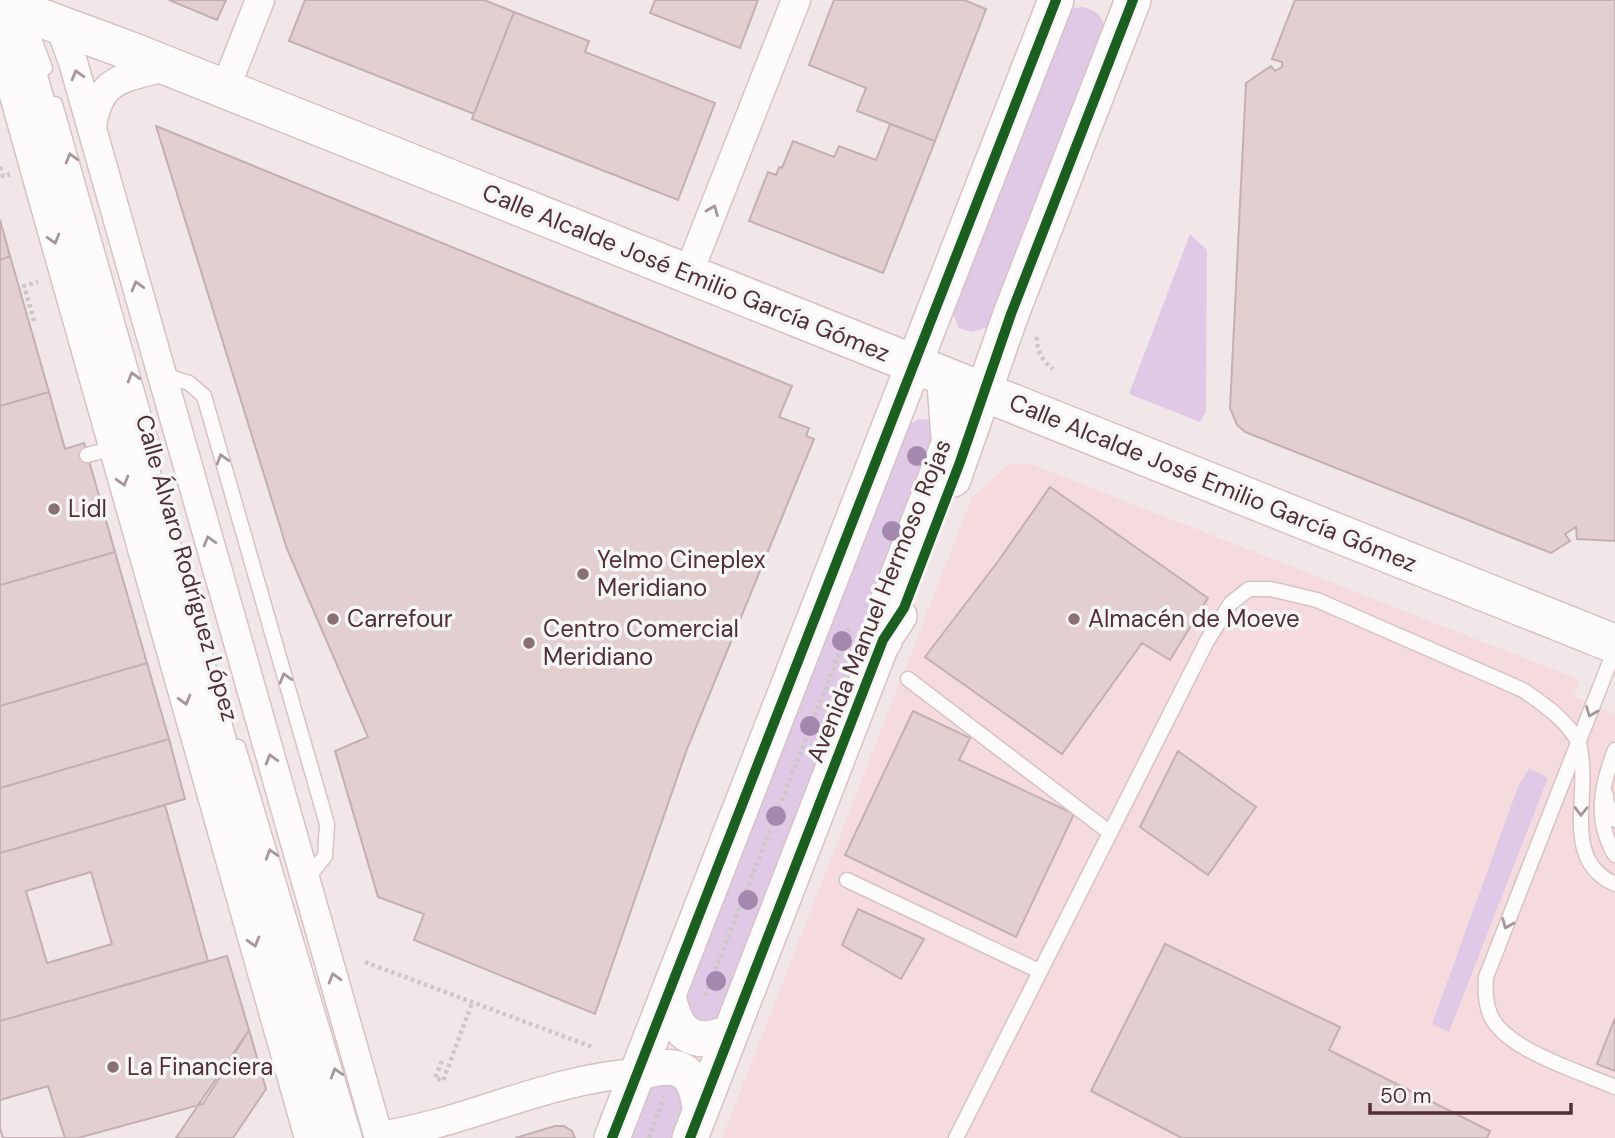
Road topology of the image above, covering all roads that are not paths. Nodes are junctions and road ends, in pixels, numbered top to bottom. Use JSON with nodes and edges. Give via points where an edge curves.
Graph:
{"nodes":[{"id":1,"x":261,"y":0,"type":"edge"},
{"id":2,"x":796,"y":0,"type":"edge"},
{"id":3,"x":1124,"y":5,"type":"edge"},
{"id":4,"x":1048,"y":6,"type":"edge"},
{"id":5,"x":21,"y":11,"type":"edge"},
{"id":6,"x":167,"y":66,"type":"junction"},
{"id":7,"x":225,"y":89,"type":"junction"},
{"id":8,"x":92,"y":127,"type":"junction"},
{"id":9,"x":688,"y":274,"type":"junction"},
{"id":10,"x":930,"y":370,"type":"junction"},
{"id":11,"x":985,"y":391,"type":"junction"},
{"id":12,"x":867,"y":632,"type":"junction"},
{"id":13,"x":1615,"y":646,"type":"edge"},
{"id":14,"x":908,"y":680,"type":"dead end"},
{"id":15,"x":1579,"y":743,"type":"junction"},
{"id":16,"x":1615,"y":750,"type":"edge"},
{"id":17,"x":1605,"y":776,"type":"junction"},
{"id":18,"x":1615,"y":820,"type":"edge"},
{"id":19,"x":1109,"y":832,"type":"junction"},
{"id":20,"x":1615,"y":855,"type":"edge"},
{"id":21,"x":846,"y":880,"type":"dead end"},
{"id":22,"x":1615,"y":884,"type":"edge"},
{"id":23,"x":1040,"y":971,"type":"junction"},
{"id":24,"x":668,"y":995,"type":"junction"},
{"id":25,"x":731,"y":1032,"type":"junction"},
{"id":26,"x":637,"y":1073,"type":"junction"},
{"id":27,"x":1615,"y":1087,"type":"edge"},
{"id":28,"x":695,"y":1124,"type":"edge"},
{"id":29,"x":371,"y":1137,"type":"edge"},
{"id":30,"x":309,"y":1138,"type":"edge"},
{"id":31,"x":335,"y":1138,"type":"edge"},
{"id":32,"x":612,"y":1138,"type":"edge"},
{"id":33,"x":956,"y":1138,"type":"edge"}],
"edges":[{"from":1,"to":7,"type":"street"},
{"from":9,"to":2,"type":"street","one_way":true},
{"from":3,"to":11,"type":"street","name":"Avenida Manuel Hermoso Rojas"},
{"from":4,"to":10,"type":"street","name":"Avenida Manuel Hermoso Rojas"},
{"from":5,"to":6,"type":"main road","name":"Calle Alcalde José Emilio García Gómez"},
{"from":8,"to":5,"type":"street","name":"Calle Álvaro Rodríguez López","one_way":true,"via":[[73,62]]},
{"from":29,"to":5,"type":"lane","name":"Calle Álvaro Rodríguez López","one_way":true,"via":[[237,743],[43,61]]},
{"from":5,"to":30,"type":"street","name":"Calle Álvaro Rodríguez López","one_way":true,"via":[[5,63],[100,452]]},
{"from":5,"to":31,"type":"street","name":"Calle Álvaro Rodríguez López","via":[[29,62]]},
{"from":6,"to":7,"type":"main road","name":"Calle Alcalde José Emilio García Gómez"},
{"from":6,"to":8,"type":"street","via":[[109,86],[99,96]]},
{"from":7,"to":9,"type":"main road","name":"Calle Alcalde José Emilio García Gómez"},
{"from":29,"to":8,"type":"street","name":"Calle Álvaro Rodríguez López","one_way":true,"via":[[306,880]]},
{"from":9,"to":10,"type":"main road","name":"Calle Alcalde José Emilio García Gómez"},
{"from":10,"to":11,"type":"main road","name":"Calle Alcalde José Emilio García Gómez"},
{"from":10,"to":12,"type":"main road","via":[[951,443],[888,606]]},
{"from":10,"to":24,"type":"street","name":"Avenida Manuel Hermoso Rojas"},
{"from":11,"to":12,"type":"street","name":"Avenida Manuel Hermoso Rojas","via":[[904,608]]},
{"from":11,"to":13,"type":"main road","name":"Calle Alcalde José Emilio García Gómez"},
{"from":12,"to":25,"type":"street","name":"Avenida Manuel Hermoso Rojas"},
{"from":13,"to":15,"type":"lane","one_way":true},
{"from":14,"to":19,"type":"lane"},
{"from":15,"to":19,"type":"lane","via":[[1552,711],[1523,690],[1317,600],[1249,589],[1231,603],[1207,642]]},
{"from":15,"to":22,"type":"lane","one_way":true,"via":[[1581,837],[1587,860],[1601,877]]},
{"from":15,"to":27,"type":"lane","one_way":true,"via":[[1486,977],[1485,997],[1496,1026],[1521,1047]]},
{"from":16,"to":17,"type":"lane"},
{"from":17,"to":18,"type":"lane","via":[[1606,801]]},
{"from":17,"to":20,"type":"lane","via":[[1602,821]]},
{"from":19,"to":23,"type":"lane"},
{"from":21,"to":23,"type":"lane"},
{"from":23,"to":33,"type":"lane"},
{"from":24,"to":25,"type":"street","via":[[675,1023],[690,1035],[709,1038]]},
{"from":24,"to":26,"type":"street","name":"Avenida Manuel Hermoso Rojas"},
{"from":25,"to":28,"type":"street","name":"Avenida Manuel Hermoso Rojas"},
{"from":26,"to":28,"type":"street","via":[[664,1066],[691,1077]]},
{"from":26,"to":29,"type":"street","via":[[572,1082],[412,1130]]},
{"from":26,"to":32,"type":"street","name":"Avenida Manuel Hermoso Rojas"}]}
